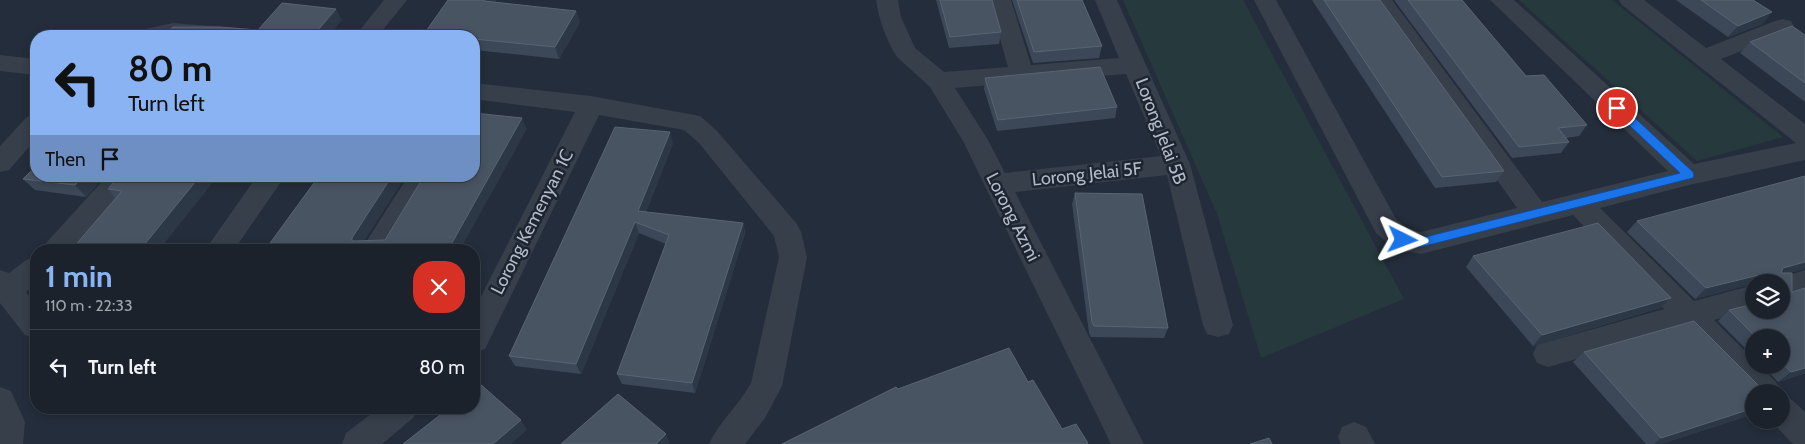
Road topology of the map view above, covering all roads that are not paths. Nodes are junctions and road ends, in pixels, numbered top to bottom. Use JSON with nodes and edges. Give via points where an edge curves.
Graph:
{"nodes":[{"id":1,"x":396,"y":0,"type":"edge"},
{"id":2,"x":888,"y":0,"type":"edge"},
{"id":3,"x":1000,"y":0,"type":"edge"},
{"id":4,"x":1106,"y":0,"type":"edge"},
{"id":5,"x":1265,"y":0,"type":"edge"},
{"id":6,"x":1380,"y":0,"type":"edge"},
{"id":7,"x":1502,"y":0,"type":"edge"},
{"id":8,"x":1630,"y":0,"type":"edge"},
{"id":9,"x":1761,"y":10,"type":"edge"},
{"id":10,"x":371,"y":30,"type":"edge"},
{"id":11,"x":1704,"y":57,"type":"junction"},
{"id":12,"x":0,"y":63,"type":"edge"},
{"id":13,"x":1134,"y":65,"type":"junction"},
{"id":14,"x":30,"y":66,"type":"edge"},
{"id":15,"x":1022,"y":74,"type":"junction"},
{"id":16,"x":940,"y":81,"type":"junction"},
{"id":17,"x":480,"y":93,"type":"edge"},
{"id":18,"x":591,"y":105,"type":"junction"},
{"id":19,"x":30,"y":130,"type":"edge"},
{"id":20,"x":1805,"y":137,"type":"edge"},
{"id":21,"x":1805,"y":151,"type":"edge"},
{"id":22,"x":0,"y":163,"type":"edge"},
{"id":23,"x":1178,"y":164,"type":"junction"},
{"id":24,"x":1689,"y":175,"type":"junction"},
{"id":25,"x":118,"y":182,"type":"edge"},
{"id":26,"x":268,"y":182,"type":"edge"},
{"id":27,"x":418,"y":182,"type":"edge"},
{"id":28,"x":996,"y":184,"type":"junction"},
{"id":29,"x":1578,"y":203,"type":"junction"},
{"id":30,"x":1536,"y":214,"type":"junction"},
{"id":31,"x":62,"y":244,"type":"edge"},
{"id":32,"x":223,"y":244,"type":"edge"},
{"id":33,"x":379,"y":244,"type":"edge"},
{"id":34,"x":30,"y":271,"type":"edge"},
{"id":35,"x":1805,"y":282,"type":"edge"},
{"id":36,"x":4,"y":286,"type":"edge"},
{"id":37,"x":1790,"y":286,"type":"edge"},
{"id":38,"x":1745,"y":299,"type":"edge"},
{"id":39,"x":1688,"y":315,"type":"junction"},
{"id":40,"x":30,"y":318,"type":"edge"},
{"id":41,"x":1218,"y":325,"type":"dead end"},
{"id":42,"x":480,"y":328,"type":"edge"},
{"id":43,"x":1548,"y":354,"type":"dead end"},
{"id":44,"x":1756,"y":384,"type":"edge"},
{"id":45,"x":0,"y":400,"type":"edge"},
{"id":46,"x":395,"y":414,"type":"edge"},
{"id":47,"x":1790,"y":419,"type":"edge"},
{"id":48,"x":1805,"y":434,"type":"edge"},
{"id":49,"x":7,"y":444,"type":"edge"},
{"id":50,"x":358,"y":444,"type":"edge"},
{"id":51,"x":725,"y":444,"type":"edge"},
{"id":52,"x":1128,"y":444,"type":"edge"}],
"edges":[{"from":1,"to":10,"type":"street"},
{"from":2,"to":16,"type":"street","name":"Lorong Azmi","via":[[890,17],[905,52]]},
{"from":3,"to":15,"type":"street"},
{"from":4,"to":13,"type":"street","name":"Lorong Jelai 5B"},
{"from":5,"to":30,"type":"street","via":[[1386,226],[1403,240],[1421,243]]},
{"from":6,"to":30,"type":"street"},
{"from":7,"to":24,"type":"street"},
{"from":8,"to":11,"type":"street"},
{"from":9,"to":11,"type":"street","via":[[1790,31]]},
{"from":11,"to":20,"type":"street"},
{"from":12,"to":14,"type":"street"},
{"from":13,"to":15,"type":"street"},
{"from":13,"to":23,"type":"street","name":"Lorong Jelai 5B"},
{"from":15,"to":16,"type":"street"},
{"from":16,"to":28,"type":"street","name":"Lorong Azmi","via":[[975,140]]},
{"from":17,"to":18,"type":"street"},
{"from":18,"to":42,"type":"street","name":"Lorong Kemenyan 1C"},
{"from":18,"to":51,"type":"street","via":[[690,122],[708,137],[787,232],[793,257],[766,386],[754,408]]},
{"from":19,"to":22,"type":"street"},
{"from":21,"to":24,"type":"street"},
{"from":23,"to":28,"type":"street","name":"Lorong Jelai 5F"},
{"from":23,"to":41,"type":"street","name":"Lorong Jelai 5B"},
{"from":24,"to":29,"type":"street"},
{"from":25,"to":31,"type":"street"},
{"from":26,"to":32,"type":"street"},
{"from":27,"to":33,"type":"street"},
{"from":28,"to":52,"type":"street","name":"Lorong Azmi"},
{"from":29,"to":30,"type":"street"},
{"from":29,"to":39,"type":"street"},
{"from":34,"to":36,"type":"street"},
{"from":35,"to":37,"type":"street"},
{"from":36,"to":40,"type":"street"},
{"from":38,"to":39,"type":"street"},
{"from":39,"to":43,"type":"street"},
{"from":39,"to":44,"type":"street"},
{"from":45,"to":49,"type":"street","via":[[10,422]]},
{"from":46,"to":50,"type":"street"},
{"from":47,"to":48,"type":"street"}]}
